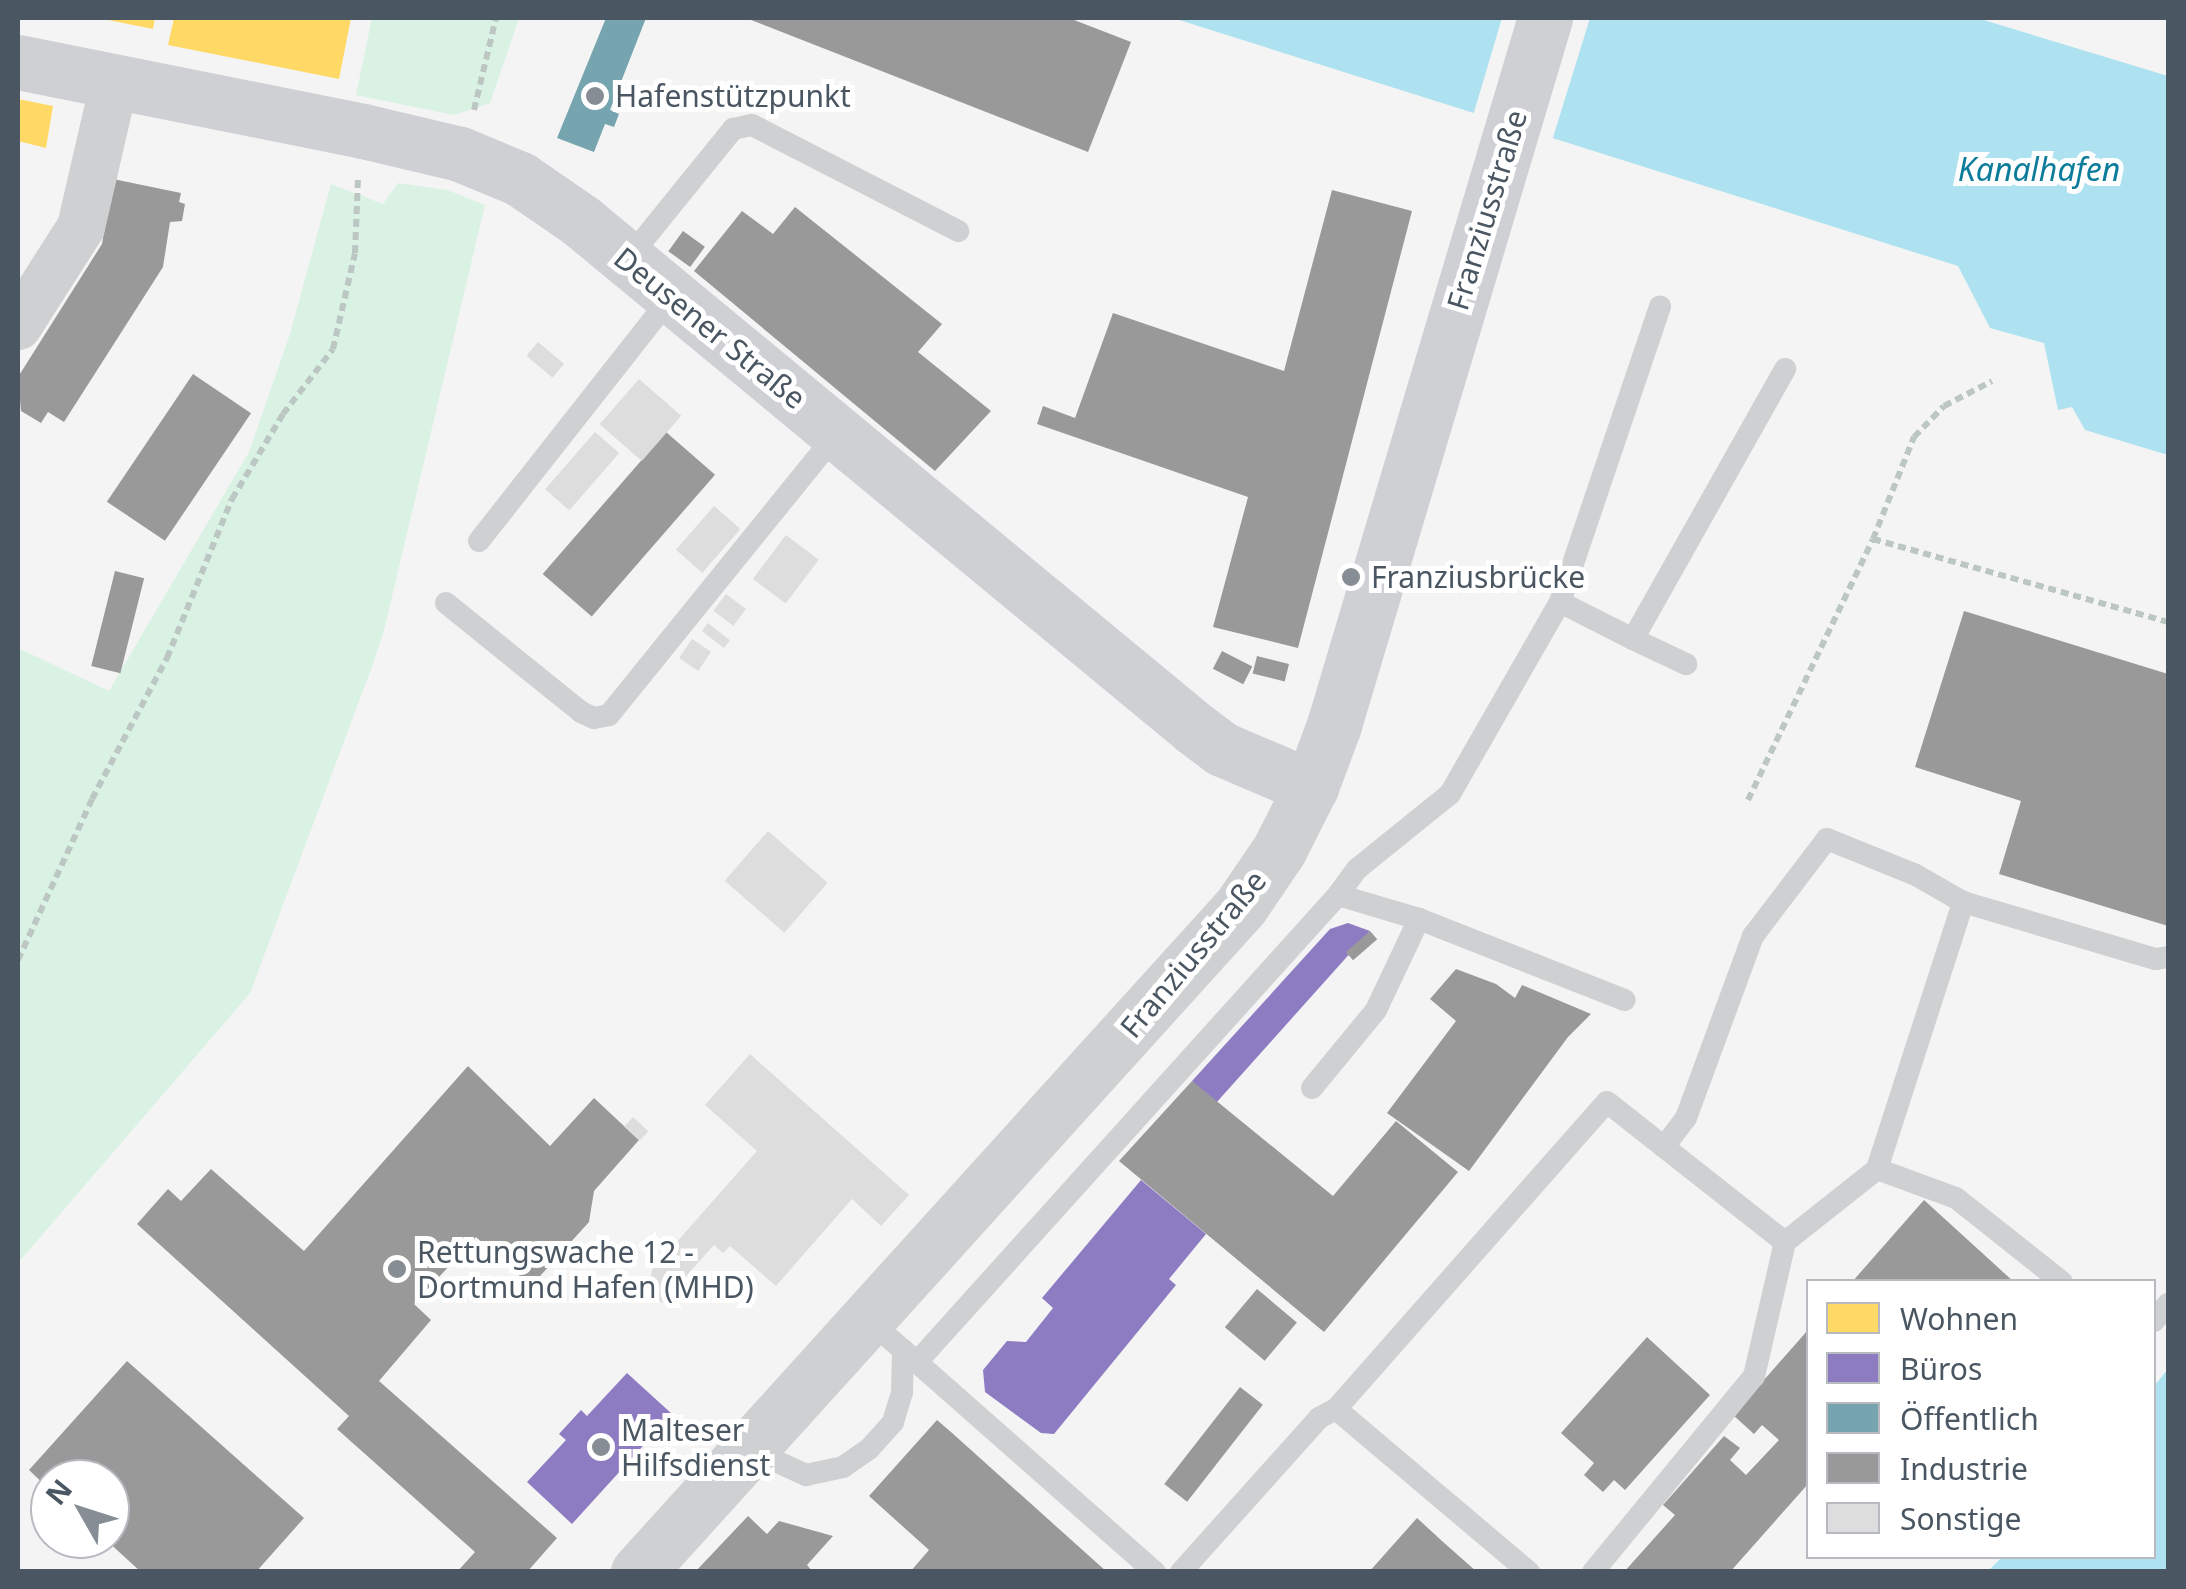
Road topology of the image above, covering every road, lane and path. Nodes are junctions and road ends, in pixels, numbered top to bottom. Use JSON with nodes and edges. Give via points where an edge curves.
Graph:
{"nodes":[{"id":1,"x":496,"y":18,"type":"edge"},
{"id":2,"x":1545,"y":18,"type":"edge"},
{"id":3,"x":18,"y":62,"type":"edge"},
{"id":4,"x":114,"y":80,"type":"junction"},
{"id":5,"x":363,"y":131,"type":"junction"},
{"id":6,"x":460,"y":154,"type":"junction"},
{"id":7,"x":958,"y":231,"type":"dead end"},
{"id":8,"x":628,"y":260,"type":"junction"},
{"id":9,"x":671,"y":297,"type":"junction"},
{"id":10,"x":1660,"y":306,"type":"dead end"},
{"id":11,"x":18,"y":326,"type":"edge"},
{"id":12,"x":1786,"y":369,"type":"dead end"},
{"id":13,"x":1992,"y":381,"type":"dead end"},
{"id":14,"x":838,"y":432,"type":"junction"},
{"id":15,"x":1873,"y":539,"type":"junction"},
{"id":16,"x":479,"y":541,"type":"dead end"},
{"id":17,"x":1560,"y":602,"type":"junction"},
{"id":18,"x":446,"y":604,"type":"dead end"},
{"id":19,"x":2168,"y":622,"type":"edge"},
{"id":20,"x":1634,"y":640,"type":"junction"},
{"id":21,"x":1686,"y":664,"type":"dead end"},
{"id":22,"x":1311,"y":787,"type":"junction"},
{"id":23,"x":1748,"y":800,"type":"dead end"},
{"id":24,"x":1338,"y":895,"type":"junction"},
{"id":25,"x":1964,"y":902,"type":"junction"},
{"id":26,"x":1419,"y":918,"type":"junction"},
{"id":27,"x":2168,"y":958,"type":"edge"},
{"id":28,"x":18,"y":960,"type":"edge"},
{"id":29,"x":1625,"y":1000,"type":"dead end"},
{"id":30,"x":1312,"y":1088,"type":"dead end"},
{"id":31,"x":1664,"y":1147,"type":"junction"},
{"id":32,"x":1877,"y":1169,"type":"junction"},
{"id":33,"x":1785,"y":1242,"type":"junction"},
{"id":34,"x":2058,"y":1279,"type":"edge"},
{"id":35,"x":896,"y":1344,"type":"junction"},
{"id":36,"x":1336,"y":1409,"type":"junction"},
{"id":37,"x":749,"y":1449,"type":"junction"},
{"id":38,"x":638,"y":1572,"type":"edge"},
{"id":39,"x":1155,"y":1572,"type":"edge"},
{"id":40,"x":1181,"y":1572,"type":"edge"},
{"id":41,"x":1529,"y":1572,"type":"edge"},
{"id":42,"x":1593,"y":1572,"type":"edge"}],
"edges":[{"from":1,"to":6,"type":"path"},
{"from":2,"to":22,"type":"main road","name":"Franziusstraße"},
{"from":3,"to":4,"type":"main road","name":"Deusener Straße"},
{"from":4,"to":5,"type":"main road","name":"Deusener Straße"},
{"from":4,"to":11,"type":"street","via":[[80,227]]},
{"from":5,"to":6,"type":"main road","name":"Deusener Straße"},
{"from":5,"to":28,"type":"path","via":[[355,253],[333,349],[283,414],[232,500],[167,658]]},
{"from":6,"to":8,"type":"main road","name":"Deusener Straße","via":[[520,179]]},
{"from":7,"to":8,"type":"lane","via":[[752,125],[733,128]]},
{"from":8,"to":9,"type":"main road","name":"Deusener Straße"},
{"from":9,"to":14,"type":"main road","name":"Deusener Straße"},
{"from":9,"to":16,"type":"lane"},
{"from":10,"to":17,"type":"lane"},
{"from":12,"to":20,"type":"lane"},
{"from":13,"to":15,"type":"path","via":[[1944,406],[1914,437]]},
{"from":14,"to":18,"type":"lane","via":[[609,715],[581,712]]},
{"from":14,"to":22,"type":"main road","name":"Deusener Straße","via":[[1222,750]]},
{"from":15,"to":19,"type":"path"},
{"from":15,"to":23,"type":"path"},
{"from":17,"to":20,"type":"lane"},
{"from":17,"to":24,"type":"lane","via":[[1450,794],[1357,870]]},
{"from":20,"to":21,"type":"lane"},
{"from":22,"to":35,"type":"street","name":"Franziusstraße","via":[[1241,906]]},
{"from":24,"to":26,"type":"lane"},
{"from":24,"to":35,"type":"lane"},
{"from":25,"to":27,"type":"lane"},
{"from":25,"to":31,"type":"lane","via":[[1827,840],[1754,936],[1686,1118]]},
{"from":25,"to":32,"type":"lane"},
{"from":26,"to":29,"type":"lane"},
{"from":26,"to":30,"type":"lane","via":[[1376,1010]]},
{"from":31,"to":33,"type":"lane"},
{"from":31,"to":36,"type":"lane","via":[[1607,1102]]},
{"from":32,"to":33,"type":"lane"},
{"from":32,"to":34,"type":"lane","via":[[1956,1198]]},
{"from":33,"to":42,"type":"lane","via":[[1754,1376]]},
{"from":35,"to":37,"type":"street","name":"Franziusstraße"},
{"from":35,"to":37,"type":"lane","via":[[902,1392],[893,1422],[870,1449],[842,1467],[806,1475]]},
{"from":35,"to":39,"type":"lane"},
{"from":36,"to":40,"type":"lane","via":[[1318,1418]]},
{"from":36,"to":41,"type":"lane"},
{"from":37,"to":38,"type":"street","name":"Franziusstraße"}]}
